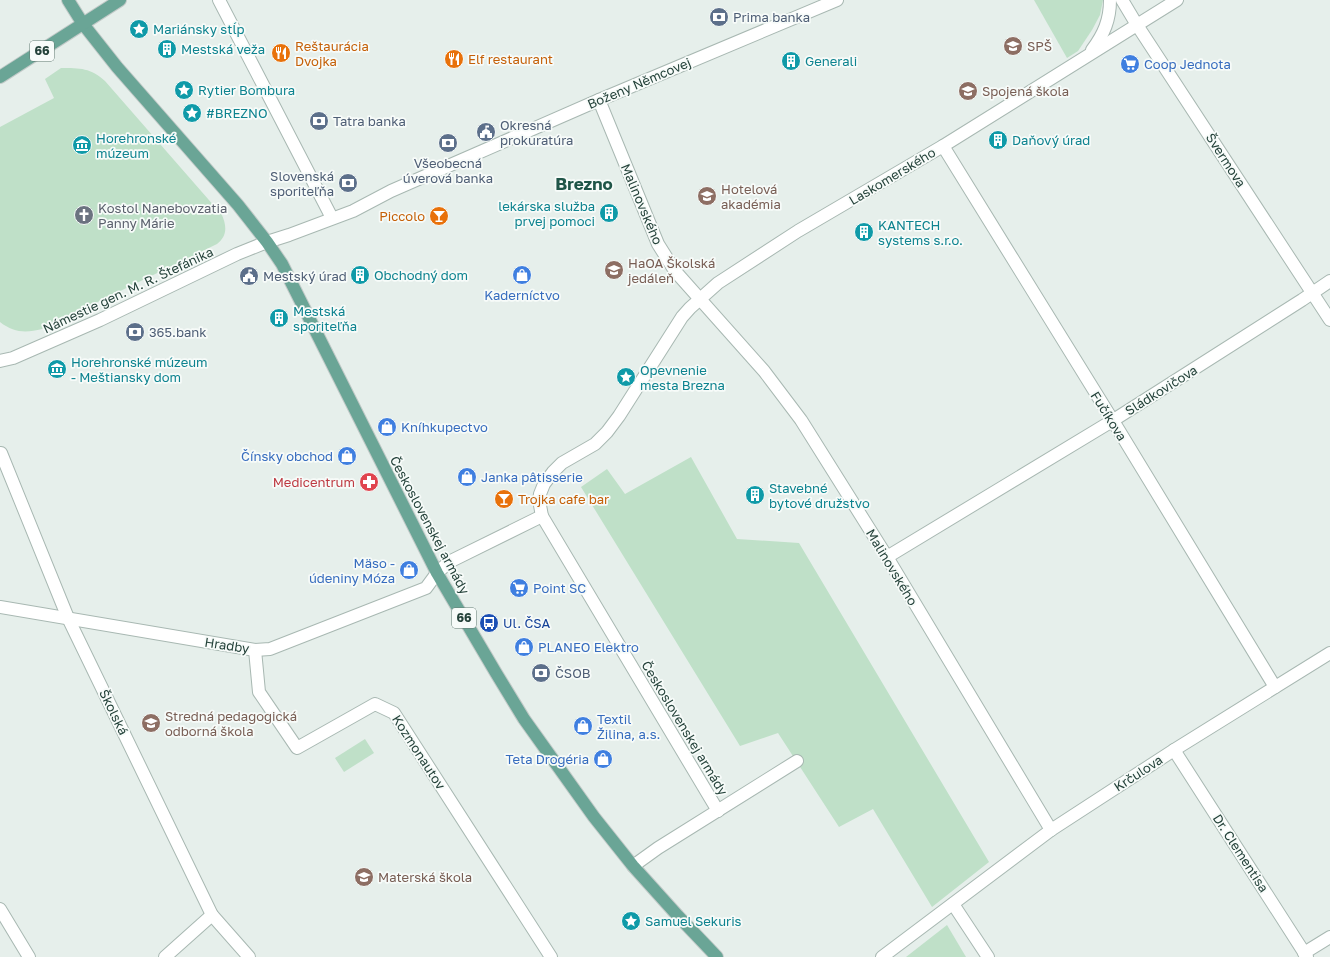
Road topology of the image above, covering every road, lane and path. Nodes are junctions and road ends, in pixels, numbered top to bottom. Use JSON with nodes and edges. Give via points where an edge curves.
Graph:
{"nodes":[{"id":1,"x":68,"y":0,"type":"edge"},
{"id":2,"x":120,"y":0,"type":"edge"},
{"id":3,"x":219,"y":0,"type":"edge"},
{"id":4,"x":837,"y":0,"type":"edge"},
{"id":5,"x":1110,"y":0,"type":"edge"},
{"id":6,"x":1122,"y":0,"type":"edge"},
{"id":7,"x":1177,"y":0,"type":"edge"},
{"id":8,"x":83,"y":24,"type":"junction"},
{"id":9,"x":1137,"y":25,"type":"junction"},
{"id":10,"x":1082,"y":60,"type":"junction"},
{"id":11,"x":0,"y":77,"type":"edge"},
{"id":12,"x":599,"y":100,"type":"junction"},
{"id":13,"x":942,"y":146,"type":"junction"},
{"id":14,"x":332,"y":218,"type":"junction"},
{"id":15,"x":267,"y":242,"type":"junction"},
{"id":16,"x":1330,"y":281,"type":"edge"},
{"id":17,"x":1312,"y":292,"type":"junction"},
{"id":18,"x":700,"y":299,"type":"junction"},
{"id":19,"x":1330,"y":320,"type":"edge"},
{"id":20,"x":0,"y":361,"type":"edge"},
{"id":21,"x":1112,"y":421,"type":"junction"},
{"id":22,"x":1,"y":453,"type":"dead end"},
{"id":23,"x":542,"y":516,"type":"junction"},
{"id":24,"x":887,"y":557,"type":"junction"},
{"id":25,"x":437,"y":573,"type":"junction"},
{"id":26,"x":0,"y":607,"type":"edge"},
{"id":27,"x":68,"y":618,"type":"junction"},
{"id":28,"x":255,"y":650,"type":"junction"},
{"id":29,"x":1330,"y":653,"type":"edge"},
{"id":30,"x":1275,"y":687,"type":"junction"},
{"id":31,"x":1174,"y":750,"type":"junction"},
{"id":32,"x":796,"y":761,"type":"dead end"},
{"id":33,"x":718,"y":811,"type":"junction"},
{"id":34,"x":1051,"y":830,"type":"junction"},
{"id":35,"x":633,"y":866,"type":"junction"},
{"id":36,"x":953,"y":904,"type":"junction"},
{"id":37,"x":0,"y":909,"type":"edge"},
{"id":38,"x":212,"y":915,"type":"junction"},
{"id":39,"x":1330,"y":937,"type":"edge"},
{"id":40,"x":1306,"y":955,"type":"edge"},
{"id":41,"x":29,"y":957,"type":"edge"},
{"id":42,"x":164,"y":957,"type":"edge"},
{"id":43,"x":250,"y":957,"type":"edge"},
{"id":44,"x":551,"y":957,"type":"edge"},
{"id":45,"x":717,"y":957,"type":"edge"},
{"id":46,"x":882,"y":957,"type":"edge"},
{"id":47,"x":988,"y":957,"type":"edge"}],
"edges":[{"from":1,"to":8,"type":"main road"},
{"from":2,"to":8,"type":"main road"},
{"from":3,"to":14,"type":"street"},
{"from":4,"to":12,"type":"street","name":"Boženy Němcovej"},
{"from":5,"to":10,"type":"street","name":"Laskomerského","via":[[1110,12],[1103,35]]},
{"from":6,"to":9,"type":"street","name":"Švermova"},
{"from":7,"to":9,"type":"street","name":"Laskomerského"},
{"from":8,"to":11,"type":"main road","number":"66"},
{"from":8,"to":15,"type":"main road","number":"66","via":[[116,67],[238,205]]},
{"from":9,"to":10,"type":"street","name":"Laskomerského"},
{"from":9,"to":17,"type":"street","name":"Švermova"},
{"from":10,"to":13,"type":"street","name":"Laskomerského"},
{"from":12,"to":14,"type":"street","name":"Boženy Němcovej","via":[[390,191],[353,211]]},
{"from":12,"to":18,"type":"street","name":"Malinovského","via":[[658,244],[675,271]]},
{"from":13,"to":18,"type":"street","name":"Laskomerského","via":[[798,232],[718,283]]},
{"from":13,"to":21,"type":"street","name":"Fučíkova"},
{"from":14,"to":15,"type":"street","name":"Námestie gen. M. R. Štefánika"},
{"from":15,"to":20,"type":"street","name":"Námestie gen. M. R. Štefánika","via":[[100,320],[14,358]]},
{"from":15,"to":25,"type":"main road","name":"Československej armády","number":"66","via":[[282,264]]},
{"from":16,"to":17,"type":"street","name":"Sládkovičova"},
{"from":17,"to":19,"type":"street","name":"Švermova"},
{"from":17,"to":21,"type":"street","name":"Sládkovičova"},
{"from":18,"to":23,"type":"street","via":[[682,317],[607,432],[595,444],[562,463],[544,484],[539,500]]},
{"from":18,"to":24,"type":"street","name":"Malinovského","via":[[784,396]]},
{"from":21,"to":24,"type":"street","name":"Sládkovičova"},
{"from":21,"to":30,"type":"street","name":"Fučíkova"},
{"from":22,"to":27,"type":"street","name":"Školská"},
{"from":23,"to":25,"type":"street","name":"Hradby","via":[[449,562]]},
{"from":23,"to":33,"type":"street","name":"Československej armády"},
{"from":24,"to":34,"type":"street","name":"Malinovského"},
{"from":25,"to":28,"type":"street","name":"Hradby","via":[[426,588],[270,649]]},
{"from":25,"to":35,"type":"main road","name":"Československej armády","number":"66","via":[[524,719],[594,817]]},
{"from":26,"to":27,"type":"street","name":"Hradby"},
{"from":27,"to":28,"type":"street","name":"Hradby"},
{"from":27,"to":38,"type":"street","name":"Školská"},
{"from":28,"to":44,"type":"street","name":"Kozmonautov","via":[[259,692],[296,748],[375,704],[394,713]]},
{"from":29,"to":30,"type":"street","name":"Krčulova"},
{"from":30,"to":31,"type":"street","name":"Krčulova"},
{"from":31,"to":34,"type":"street","name":"Krčulova"},
{"from":31,"to":40,"type":"street","name":"Dr. Clementisa"},
{"from":32,"to":33,"type":"street","name":"Československej armády"},
{"from":33,"to":35,"type":"street","name":"Československej armády"},
{"from":34,"to":36,"type":"street","name":"Krčulova"},
{"from":35,"to":45,"type":"main road","name":"Československej armády","number":"66"},
{"from":36,"to":46,"type":"street","name":"Krčulova"},
{"from":36,"to":47,"type":"street"},
{"from":37,"to":41,"type":"street"},
{"from":38,"to":42,"type":"street"},
{"from":38,"to":43,"type":"street","name":"Školská"},
{"from":39,"to":40,"type":"street"}]}
